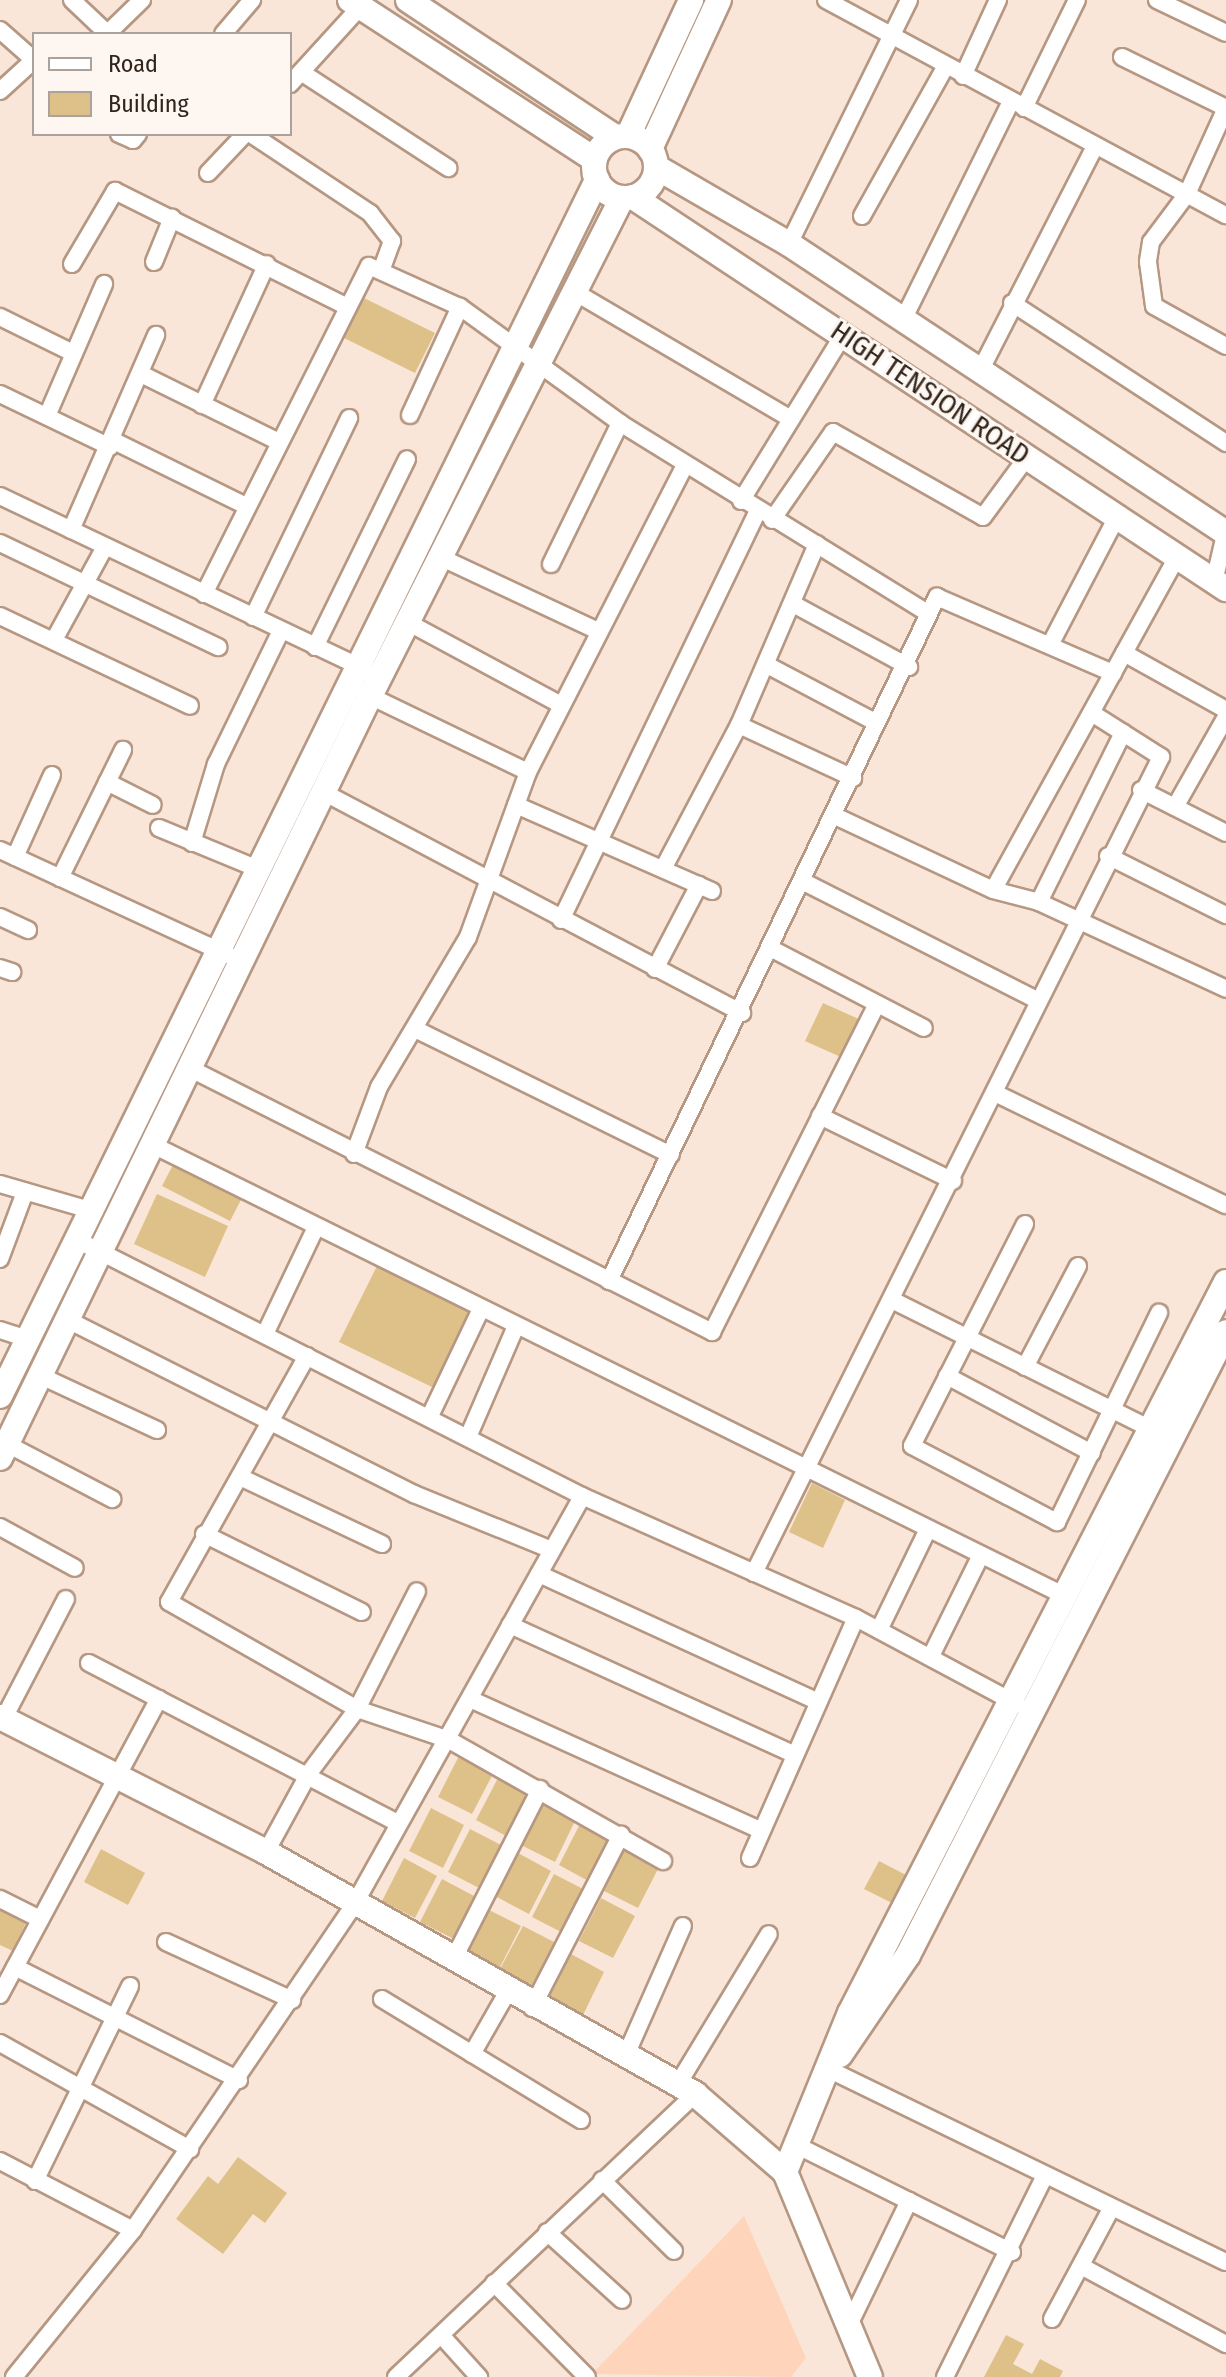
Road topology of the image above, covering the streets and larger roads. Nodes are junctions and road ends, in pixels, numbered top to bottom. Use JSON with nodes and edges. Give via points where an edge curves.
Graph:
{"nodes":[{"id":1,"x":72,"y":0,"type":"edge"},
{"id":2,"x":142,"y":0,"type":"edge"},
{"id":3,"x":252,"y":0,"type":"edge"},
{"id":4,"x":408,"y":0,"type":"edge"},
{"id":5,"x":691,"y":0,"type":"edge"},
{"id":6,"x":719,"y":0,"type":"edge"},
{"id":7,"x":826,"y":0,"type":"edge"},
{"id":8,"x":909,"y":0,"type":"edge"},
{"id":9,"x":998,"y":0,"type":"edge"},
{"id":10,"x":1077,"y":0,"type":"edge"},
{"id":11,"x":1157,"y":0,"type":"edge"},
{"id":12,"x":355,"y":4,"type":"edge"},
{"id":13,"x":0,"y":30,"type":"edge"},
{"id":14,"x":105,"y":32,"type":"edge"},
{"id":15,"x":109,"y":32,"type":"edge"},
{"id":16,"x":225,"y":32,"type":"edge"},
{"id":17,"x":1226,"y":33,"type":"edge"},
{"id":18,"x":891,"y":38,"type":"junction"},
{"id":19,"x":1122,"y":57,"type":"dead end"},
{"id":20,"x":32,"y":58,"type":"edge"},
{"id":21,"x":32,"y":62,"type":"edge"},
{"id":22,"x":944,"y":69,"type":"junction"},
{"id":23,"x":963,"y":76,"type":"junction"},
{"id":24,"x":295,"y":78,"type":"edge"},
{"id":25,"x":0,"y":91,"type":"edge"},
{"id":26,"x":1017,"y":105,"type":"junction"},
{"id":27,"x":1226,"y":108,"type":"edge"},
{"id":28,"x":243,"y":136,"type":"edge"},
{"id":29,"x":254,"y":136,"type":"edge"},
{"id":30,"x":622,"y":136,"type":"junction"},
{"id":31,"x":1095,"y":146,"type":"junction"},
{"id":32,"x":653,"y":158,"type":"junction"},
{"id":33,"x":448,"y":168,"type":"dead end"},
{"id":34,"x":596,"y":170,"type":"junction"},
{"id":35,"x":208,"y":173,"type":"dead end"},
{"id":36,"x":1187,"y":194,"type":"junction"},
{"id":37,"x":628,"y":197,"type":"junction"},
{"id":38,"x":1226,"y":215,"type":"edge"},
{"id":39,"x":862,"y":216,"type":"dead end"},
{"id":40,"x":172,"y":218,"type":"junction"},
{"id":41,"x":789,"y":244,"type":"junction"},
{"id":42,"x":154,"y":262,"type":"dead end"},
{"id":43,"x":72,"y":264,"type":"dead end"},
{"id":44,"x":267,"y":264,"type":"junction"},
{"id":45,"x":381,"y":271,"type":"junction"},
{"id":46,"x":104,"y":284,"type":"dead end"},
{"id":47,"x":573,"y":291,"type":"junction"},
{"id":48,"x":1012,"y":303,"type":"junction"},
{"id":49,"x":346,"y":306,"type":"junction"},
{"id":50,"x":460,"y":307,"type":"junction"},
{"id":51,"x":0,"y":317,"type":"edge"},
{"id":52,"x":903,"y":320,"type":"junction"},
{"id":53,"x":156,"y":335,"type":"dead end"},
{"id":54,"x":843,"y":335,"type":"junction"},
{"id":55,"x":512,"y":341,"type":"junction"},
{"id":56,"x":1226,"y":346,"type":"edge"},
{"id":57,"x":73,"y":353,"type":"junction"},
{"id":58,"x":538,"y":363,"type":"junction"},
{"id":59,"x":980,"y":371,"type":"junction"},
{"id":60,"x":141,"y":374,"type":"junction"},
{"id":61,"x":0,"y":394,"type":"edge"},
{"id":62,"x":202,"y":405,"type":"junction"},
{"id":63,"x":410,"y":415,"type":"dead end"},
{"id":64,"x":47,"y":416,"type":"junction"},
{"id":65,"x":349,"y":418,"type":"dead end"},
{"id":66,"x":791,"y":419,"type":"junction"},
{"id":67,"x":620,"y":423,"type":"junction"},
{"id":68,"x":277,"y":441,"type":"junction"},
{"id":69,"x":1226,"y":443,"type":"edge"},
{"id":70,"x":112,"y":444,"type":"junction"},
{"id":71,"x":1027,"y":457,"type":"junction"},
{"id":72,"x":407,"y":459,"type":"dead end"},
{"id":73,"x":685,"y":465,"type":"junction"},
{"id":74,"x":0,"y":496,"type":"edge"},
{"id":75,"x":741,"y":501,"type":"junction"},
{"id":76,"x":246,"y":506,"type":"junction"},
{"id":77,"x":765,"y":516,"type":"junction"},
{"id":78,"x":1117,"y":517,"type":"junction"},
{"id":79,"x":71,"y":530,"type":"junction"},
{"id":80,"x":1226,"y":532,"type":"edge"},
{"id":81,"x":0,"y":543,"type":"edge"},
{"id":82,"x":817,"y":544,"type":"junction"},
{"id":83,"x":105,"y":547,"type":"junction"},
{"id":84,"x":1177,"y":557,"type":"junction"},
{"id":85,"x":442,"y":558,"type":"junction"},
{"id":86,"x":551,"y":564,"type":"dead end"},
{"id":87,"x":89,"y":585,"type":"junction"},
{"id":88,"x":1220,"y":586,"type":"edge"},
{"id":89,"x":204,"y":594,"type":"junction"},
{"id":90,"x":795,"y":605,"type":"junction"},
{"id":91,"x":929,"y":614,"type":"junction"},
{"id":92,"x":0,"y":616,"type":"edge"},
{"id":93,"x":253,"y":617,"type":"junction"},
{"id":94,"x":409,"y":623,"type":"junction"},
{"id":95,"x":596,"y":630,"type":"junction"},
{"id":96,"x":281,"y":631,"type":"junction"},
{"id":97,"x":54,"y":640,"type":"junction"},
{"id":98,"x":1051,"y":643,"type":"junction"},
{"id":99,"x":218,"y":647,"type":"dead end"},
{"id":100,"x":315,"y":647,"type":"junction"},
{"id":101,"x":1124,"y":653,"type":"junction"},
{"id":102,"x":357,"y":664,"type":"junction"},
{"id":103,"x":767,"y":665,"type":"junction"},
{"id":104,"x":909,"y":667,"type":"junction"},
{"id":105,"x":1113,"y":673,"type":"junction"},
{"id":106,"x":375,"y":686,"type":"junction"},
{"id":107,"x":561,"y":705,"type":"junction"},
{"id":108,"x":190,"y":706,"type":"dead end"},
{"id":109,"x":1226,"y":710,"type":"edge"},
{"id":110,"x":1092,"y":713,"type":"junction"},
{"id":111,"x":1226,"y":717,"type":"edge"},
{"id":112,"x":877,"y":723,"type":"junction"},
{"id":113,"x":739,"y":725,"type":"junction"},
{"id":114,"x":1123,"y":733,"type":"junction"},
{"id":115,"x":123,"y":750,"type":"dead end"},
{"id":116,"x":528,"y":772,"type":"junction"},
{"id":117,"x":52,"y":775,"type":"dead end"},
{"id":118,"x":853,"y":778,"type":"junction"},
{"id":119,"x":107,"y":782,"type":"junction"},
{"id":120,"x":1141,"y":790,"type":"junction"},
{"id":121,"x":323,"y":792,"type":"junction"},
{"id":122,"x":153,"y":805,"type":"dead end"},
{"id":123,"x":516,"y":805,"type":"junction"},
{"id":124,"x":1175,"y":807,"type":"junction"},
{"id":125,"x":835,"y":816,"type":"junction"},
{"id":126,"x":159,"y":828,"type":"dead end"},
{"id":127,"x":1226,"y":833,"type":"edge"},
{"id":128,"x":601,"y":842,"type":"junction"},
{"id":129,"x":192,"y":843,"type":"junction"},
{"id":130,"x":8,"y":854,"type":"edge"},
{"id":131,"x":1108,"y":856,"type":"junction"},
{"id":132,"x":258,"y":869,"type":"junction"},
{"id":133,"x":663,"y":869,"type":"junction"},
{"id":134,"x":60,"y":878,"type":"junction"},
{"id":135,"x":487,"y":879,"type":"junction"},
{"id":136,"x":804,"y":882,"type":"junction"},
{"id":137,"x":993,"y":890,"type":"junction"},
{"id":138,"x":1039,"y":902,"type":"junction"},
{"id":139,"x":1226,"y":915,"type":"edge"},
{"id":140,"x":0,"y":917,"type":"edge"},
{"id":141,"x":561,"y":920,"type":"junction"},
{"id":142,"x":1076,"y":920,"type":"junction"},
{"id":143,"x":28,"y":930,"type":"dead end"},
{"id":144,"x":772,"y":949,"type":"junction"},
{"id":145,"x":220,"y":951,"type":"junction"},
{"id":146,"x":244,"y":963,"type":"junction"},
{"id":147,"x":655,"y":969,"type":"junction"},
{"id":148,"x":1226,"y":989,"type":"edge"},
{"id":149,"x":1039,"y":1001,"type":"junction"},
{"id":150,"x":877,"y":1004,"type":"junction"},
{"id":151,"x":742,"y":1013,"type":"junction"},
{"id":152,"x":924,"y":1028,"type":"dead end"},
{"id":153,"x":415,"y":1029,"type":"junction"},
{"id":154,"x":191,"y":1069,"type":"junction"},
{"id":155,"x":997,"y":1094,"type":"junction"},
{"id":156,"x":820,"y":1116,"type":"junction"},
{"id":157,"x":151,"y":1144,"type":"junction"},
{"id":158,"x":354,"y":1154,"type":"junction"},
{"id":159,"x":671,"y":1155,"type":"junction"},
{"id":160,"x":953,"y":1181,"type":"junction"},
{"id":161,"x":0,"y":1184,"type":"edge"},
{"id":162,"x":25,"y":1192,"type":"junction"},
{"id":163,"x":1226,"y":1205,"type":"edge"},
{"id":164,"x":90,"y":1210,"type":"junction"},
{"id":165,"x":1025,"y":1224,"type":"dead end"},
{"id":166,"x":316,"y":1227,"type":"junction"},
{"id":167,"x":75,"y":1239,"type":"junction"},
{"id":168,"x":99,"y":1251,"type":"junction"},
{"id":169,"x":0,"y":1259,"type":"edge"},
{"id":170,"x":1078,"y":1266,"type":"dead end"},
{"id":171,"x":609,"y":1281,"type":"junction"},
{"id":172,"x":1226,"y":1282,"type":"edge"},
{"id":173,"x":894,"y":1301,"type":"junction"},
{"id":174,"x":481,"y":1309,"type":"junction"},
{"id":175,"x":1159,"y":1313,"type":"dead end"},
{"id":176,"x":66,"y":1319,"type":"junction"},
{"id":177,"x":516,"y":1326,"type":"junction"},
{"id":178,"x":0,"y":1330,"type":"edge"},
{"id":179,"x":1226,"y":1332,"type":"edge"},
{"id":180,"x":265,"y":1334,"type":"junction"},
{"id":181,"x":967,"y":1336,"type":"junction"},
{"id":182,"x":27,"y":1339,"type":"junction"},
{"id":183,"x":307,"y":1356,"type":"junction"},
{"id":184,"x":1025,"y":1367,"type":"junction"},
{"id":185,"x":41,"y":1376,"type":"junction"},
{"id":186,"x":947,"y":1376,"type":"junction"},
{"id":187,"x":0,"y":1396,"type":"edge"},
{"id":188,"x":1111,"y":1409,"type":"junction"},
{"id":189,"x":429,"y":1418,"type":"junction"},
{"id":190,"x":269,"y":1422,"type":"junction"},
{"id":191,"x":157,"y":1430,"type":"dead end"},
{"id":192,"x":1161,"y":1435,"type":"junction"},
{"id":193,"x":468,"y":1437,"type":"junction"},
{"id":194,"x":3,"y":1451,"type":"edge"},
{"id":195,"x":1092,"y":1453,"type":"junction"},
{"id":196,"x":808,"y":1470,"type":"junction"},
{"id":197,"x":240,"y":1477,"type":"junction"},
{"id":198,"x":582,"y":1496,"type":"junction"},
{"id":199,"x":112,"y":1499,"type":"dead end"},
{"id":200,"x":0,"y":1527,"type":"edge"},
{"id":201,"x":928,"y":1529,"type":"junction"},
{"id":202,"x":204,"y":1534,"type":"junction"},
{"id":203,"x":382,"y":1544,"type":"dead end"},
{"id":204,"x":552,"y":1550,"type":"junction"},
{"id":205,"x":981,"y":1555,"type":"junction"},
{"id":206,"x":75,"y":1568,"type":"dead end"},
{"id":207,"x":754,"y":1573,"type":"junction"},
{"id":208,"x":539,"y":1574,"type":"junction"},
{"id":209,"x":417,"y":1591,"type":"dead end"},
{"id":210,"x":1063,"y":1595,"type":"junction"},
{"id":211,"x":66,"y":1599,"type":"dead end"},
{"id":212,"x":362,"y":1612,"type":"dead end"},
{"id":213,"x":856,"y":1618,"type":"junction"},
{"id":214,"x":510,"y":1625,"type":"junction"},
{"id":215,"x":879,"y":1630,"type":"junction"},
{"id":216,"x":931,"y":1656,"type":"junction"},
{"id":217,"x":89,"y":1663,"type":"dead end"},
{"id":218,"x":159,"y":1699,"type":"junction"},
{"id":219,"x":470,"y":1699,"type":"junction"},
{"id":220,"x":1009,"y":1700,"type":"junction"},
{"id":221,"x":818,"y":1702,"type":"junction"},
{"id":222,"x":357,"y":1709,"type":"junction"},
{"id":223,"x":1033,"y":1713,"type":"junction"},
{"id":224,"x":2,"y":1718,"type":"edge"},
{"id":225,"x":449,"y":1740,"type":"junction"},
{"id":226,"x":795,"y":1755,"type":"junction"},
{"id":227,"x":309,"y":1773,"type":"junction"},
{"id":228,"x":115,"y":1781,"type":"junction"},
{"id":229,"x":540,"y":1789,"type":"junction"},
{"id":230,"x":399,"y":1824,"type":"junction"},
{"id":231,"x":762,"y":1831,"type":"junction"},
{"id":232,"x":621,"y":1835,"type":"junction"},
{"id":233,"x":266,"y":1852,"type":"junction"},
{"id":234,"x":750,"y":1858,"type":"dead end"},
{"id":235,"x":663,"y":1861,"type":"dead end"},
{"id":236,"x":0,"y":1899,"type":"edge"},
{"id":237,"x":355,"y":1903,"type":"junction"},
{"id":238,"x":40,"y":1919,"type":"junction"},
{"id":239,"x":683,"y":1926,"type":"dead end"},
{"id":240,"x":769,"y":1934,"type":"dead end"},
{"id":241,"x":166,"y":1942,"type":"dead end"},
{"id":242,"x":453,"y":1960,"type":"junction"},
{"id":243,"x":15,"y":1967,"type":"junction"},
{"id":244,"x":130,"y":1986,"type":"dead end"},
{"id":245,"x":507,"y":1993,"type":"junction"},
{"id":246,"x":0,"y":1995,"type":"edge"},
{"id":247,"x":382,"y":1999,"type":"dead end"},
{"id":248,"x":292,"y":2000,"type":"junction"},
{"id":249,"x":532,"y":2008,"type":"junction"},
{"id":250,"x":116,"y":2015,"type":"junction"},
{"id":251,"x":0,"y":2043,"type":"edge"},
{"id":252,"x":472,"y":2054,"type":"junction"},
{"id":253,"x":626,"y":2055,"type":"junction"},
{"id":254,"x":828,"y":2069,"type":"junction"},
{"id":255,"x":239,"y":2080,"type":"junction"},
{"id":256,"x":81,"y":2086,"type":"junction"},
{"id":257,"x":686,"y":2089,"type":"junction"},
{"id":258,"x":581,"y":2120,"type":"dead end"},
{"id":259,"x":798,"y":2146,"type":"junction"},
{"id":260,"x":190,"y":2149,"type":"junction"},
{"id":261,"x":0,"y":2161,"type":"edge"},
{"id":262,"x":785,"y":2172,"type":"junction"},
{"id":263,"x":1044,"y":2178,"type":"junction"},
{"id":264,"x":602,"y":2180,"type":"junction"},
{"id":265,"x":35,"y":2181,"type":"junction"},
{"id":266,"x":909,"y":2201,"type":"junction"},
{"id":267,"x":1111,"y":2209,"type":"junction"},
{"id":268,"x":133,"y":2230,"type":"junction"},
{"id":269,"x":547,"y":2232,"type":"junction"},
{"id":270,"x":674,"y":2251,"type":"dead end"},
{"id":271,"x":1012,"y":2252,"type":"junction"},
{"id":272,"x":1226,"y":2262,"type":"edge"},
{"id":273,"x":1081,"y":2266,"type":"junction"},
{"id":274,"x":494,"y":2283,"type":"junction"},
{"id":275,"x":622,"y":2300,"type":"dead end"},
{"id":276,"x":1052,"y":2319,"type":"dead end"},
{"id":277,"x":849,"y":2325,"type":"junction"},
{"id":278,"x":441,"y":2335,"type":"junction"},
{"id":279,"x":1226,"y":2344,"type":"edge"},
{"id":280,"x":14,"y":2377,"type":"edge"},
{"id":281,"x":396,"y":2377,"type":"edge"},
{"id":282,"x":479,"y":2377,"type":"edge"},
{"id":283,"x":587,"y":2377,"type":"edge"},
{"id":284,"x":870,"y":2377,"type":"edge"},
{"id":285,"x":945,"y":2377,"type":"edge"}],
"edges":[{"from":1,"to":14,"type":"street"},
{"from":2,"to":15,"type":"street"},
{"from":3,"to":16,"type":"street"},
{"from":4,"to":30,"type":"street","name":"HIGH TENSION ROAD"},
{"from":5,"to":30,"type":"street"},
{"from":6,"to":32,"type":"street"},
{"from":7,"to":18,"type":"street"},
{"from":8,"to":18,"type":"street"},
{"from":9,"to":23,"type":"street"},
{"from":10,"to":26,"type":"street"},
{"from":11,"to":17,"type":"street"},
{"from":12,"to":24,"type":"street"},
{"from":12,"to":34,"type":"street","name":"HIGH TENSION ROAD"},
{"from":13,"to":20,"type":"street"},
{"from":18,"to":22,"type":"street"},
{"from":18,"to":41,"type":"street"},
{"from":19,"to":27,"type":"street"},
{"from":21,"to":25,"type":"street"},
{"from":22,"to":23,"type":"street"},
{"from":22,"to":39,"type":"street"},
{"from":23,"to":26,"type":"street"},
{"from":24,"to":33,"type":"street"},
{"from":26,"to":31,"type":"street"},
{"from":26,"to":52,"type":"street"},
{"from":27,"to":36,"type":"street"},
{"from":28,"to":35,"type":"street"},
{"from":29,"to":45,"type":"street","via":[[370,213],[392,241]]},
{"from":30,"to":32,"type":"street","name":"HIGH TENSION ROAD"},
{"from":30,"to":34,"type":"street"},
{"from":31,"to":36,"type":"street"},
{"from":31,"to":48,"type":"street"},
{"from":32,"to":37,"type":"street","via":[[650,186]]},
{"from":32,"to":41,"type":"street","name":"HIGH TENSION ROAD"},
{"from":34,"to":37,"type":"street","name":"HIGH TENSION ROAD"},
{"from":34,"to":55,"type":"street"},
{"from":36,"to":38,"type":"street"},
{"from":36,"to":56,"type":"street","via":[[1151,242],[1154,306]]},
{"from":37,"to":47,"type":"street"},
{"from":37,"to":54,"type":"street","name":"HIGH TENSION ROAD"},
{"from":40,"to":42,"type":"street"},
{"from":40,"to":43,"type":"street","via":[[115,191]]},
{"from":40,"to":44,"type":"street"},
{"from":41,"to":52,"type":"street","name":"HIGH TENSION ROAD"},
{"from":44,"to":49,"type":"street"},
{"from":44,"to":62,"type":"street"},
{"from":45,"to":49,"type":"street","via":[[369,266]]},
{"from":45,"to":50,"type":"street"},
{"from":46,"to":57,"type":"street"},
{"from":47,"to":58,"type":"street"},
{"from":47,"to":66,"type":"street"},
{"from":48,"to":59,"type":"street"},
{"from":48,"to":69,"type":"street"},
{"from":49,"to":68,"type":"street"},
{"from":50,"to":55,"type":"street"},
{"from":50,"to":63,"type":"street"},
{"from":51,"to":57,"type":"street"},
{"from":52,"to":59,"type":"street","name":"HIGH TENSION ROAD"},
{"from":53,"to":60,"type":"street"},
{"from":54,"to":66,"type":"street"},
{"from":54,"to":71,"type":"street","name":"HIGH TENSION ROAD"},
{"from":55,"to":58,"type":"street"},
{"from":55,"to":102,"type":"street"},
{"from":57,"to":64,"type":"street"},
{"from":58,"to":67,"type":"street"},
{"from":58,"to":85,"type":"street"},
{"from":59,"to":80,"type":"street","name":"HIGH TENSION ROAD"},
{"from":60,"to":62,"type":"street"},
{"from":60,"to":70,"type":"street"},
{"from":61,"to":64,"type":"street"},
{"from":62,"to":68,"type":"street"},
{"from":64,"to":70,"type":"street"},
{"from":65,"to":93,"type":"street"},
{"from":66,"to":75,"type":"street"},
{"from":67,"to":73,"type":"street"},
{"from":67,"to":86,"type":"street"},
{"from":68,"to":76,"type":"street"},
{"from":70,"to":76,"type":"street"},
{"from":70,"to":79,"type":"street"},
{"from":71,"to":77,"type":"street","via":[[983,517],[833,432]]},
{"from":71,"to":78,"type":"street","name":"HIGH TENSION ROAD"},
{"from":72,"to":100,"type":"street"},
{"from":73,"to":75,"type":"street"},
{"from":73,"to":95,"type":"street"},
{"from":74,"to":79,"type":"street"},
{"from":75,"to":77,"type":"street"},
{"from":76,"to":89,"type":"street"},
{"from":77,"to":82,"type":"street"},
{"from":77,"to":128,"type":"street"},
{"from":78,"to":84,"type":"street","name":"HIGH TENSION ROAD"},
{"from":78,"to":98,"type":"street"},
{"from":79,"to":83,"type":"street"},
{"from":80,"to":88,"type":"street"},
{"from":81,"to":87,"type":"street"},
{"from":82,"to":90,"type":"street"},
{"from":82,"to":91,"type":"street"},
{"from":83,"to":87,"type":"street"},
{"from":83,"to":89,"type":"street"},
{"from":84,"to":88,"type":"street","name":"HIGH TENSION ROAD"},
{"from":84,"to":101,"type":"street"},
{"from":85,"to":94,"type":"street"},
{"from":85,"to":95,"type":"street"},
{"from":87,"to":97,"type":"street"},
{"from":87,"to":99,"type":"street"},
{"from":89,"to":93,"type":"street"},
{"from":90,"to":103,"type":"street"},
{"from":90,"to":104,"type":"street"},
{"from":91,"to":98,"type":"street","via":[[937,597]]},
{"from":91,"to":104,"type":"street"},
{"from":92,"to":97,"type":"street"},
{"from":93,"to":96,"type":"street"},
{"from":94,"to":106,"type":"street"},
{"from":94,"to":107,"type":"street"},
{"from":95,"to":107,"type":"street"},
{"from":96,"to":100,"type":"street"},
{"from":96,"to":129,"type":"street","via":[[216,764]]},
{"from":97,"to":108,"type":"street"},
{"from":98,"to":105,"type":"street"},
{"from":100,"to":102,"type":"street"},
{"from":101,"to":105,"type":"street"},
{"from":101,"to":109,"type":"street"},
{"from":102,"to":106,"type":"street"},
{"from":102,"to":132,"type":"street"},
{"from":103,"to":112,"type":"street"},
{"from":103,"to":113,"type":"street"},
{"from":104,"to":112,"type":"street"},
{"from":105,"to":110,"type":"street"},
{"from":106,"to":116,"type":"street"},
{"from":106,"to":121,"type":"street"},
{"from":107,"to":116,"type":"street"},
{"from":110,"to":114,"type":"street"},
{"from":110,"to":137,"type":"street"},
{"from":111,"to":124,"type":"street"},
{"from":112,"to":118,"type":"street"},
{"from":113,"to":118,"type":"street"},
{"from":113,"to":133,"type":"street"},
{"from":114,"to":120,"type":"street","via":[[1161,757]]},
{"from":114,"to":138,"type":"street"},
{"from":115,"to":119,"type":"street"},
{"from":116,"to":123,"type":"street"},
{"from":117,"to":130,"type":"street"},
{"from":118,"to":125,"type":"street"},
{"from":119,"to":122,"type":"street"},
{"from":119,"to":134,"type":"street"},
{"from":120,"to":124,"type":"street"},
{"from":120,"to":131,"type":"street"},
{"from":121,"to":135,"type":"street"},
{"from":121,"to":146,"type":"street"},
{"from":123,"to":128,"type":"street"},
{"from":123,"to":135,"type":"street"},
{"from":124,"to":127,"type":"street"},
{"from":125,"to":136,"type":"street"},
{"from":125,"to":137,"type":"street"},
{"from":126,"to":129,"type":"street"},
{"from":128,"to":133,"type":"street"},
{"from":128,"to":141,"type":"street"},
{"from":129,"to":132,"type":"street"},
{"from":130,"to":134,"type":"street"},
{"from":131,"to":139,"type":"street"},
{"from":131,"to":142,"type":"street"},
{"from":132,"to":145,"type":"street"},
{"from":133,"to":147,"type":"street","via":[[706,888]]},
{"from":134,"to":145,"type":"street"},
{"from":135,"to":141,"type":"street"},
{"from":135,"to":153,"type":"street","via":[[468,937]]},
{"from":136,"to":144,"type":"street"},
{"from":136,"to":149,"type":"street"},
{"from":137,"to":138,"type":"street"},
{"from":138,"to":142,"type":"street"},
{"from":140,"to":143,"type":"street"},
{"from":141,"to":147,"type":"street"},
{"from":142,"to":148,"type":"street"},
{"from":142,"to":149,"type":"street"},
{"from":144,"to":150,"type":"street"},
{"from":144,"to":151,"type":"street"},
{"from":145,"to":146,"type":"street"},
{"from":145,"to":164,"type":"street"},
{"from":146,"to":154,"type":"street"},
{"from":147,"to":151,"type":"street"},
{"from":149,"to":155,"type":"street"},
{"from":150,"to":152,"type":"street"},
{"from":150,"to":156,"type":"street"},
{"from":151,"to":159,"type":"street"},
{"from":153,"to":158,"type":"street","via":[[379,1087]]},
{"from":153,"to":159,"type":"street"},
{"from":154,"to":157,"type":"street"},
{"from":154,"to":158,"type":"street"},
{"from":155,"to":160,"type":"street"},
{"from":155,"to":163,"type":"street"},
{"from":156,"to":160,"type":"street"},
{"from":156,"to":171,"type":"street","via":[[712,1332]]},
{"from":157,"to":166,"type":"street"},
{"from":157,"to":168,"type":"street"},
{"from":158,"to":171,"type":"street"},
{"from":159,"to":171,"type":"street"},
{"from":160,"to":173,"type":"street"},
{"from":161,"to":162,"type":"street"},
{"from":162,"to":164,"type":"street"},
{"from":162,"to":169,"type":"street"},
{"from":164,"to":167,"type":"street"},
{"from":165,"to":181,"type":"street"},
{"from":166,"to":174,"type":"street"},
{"from":166,"to":180,"type":"street"},
{"from":167,"to":168,"type":"street"},
{"from":167,"to":182,"type":"street"},
{"from":168,"to":176,"type":"street"},
{"from":168,"to":180,"type":"street"},
{"from":170,"to":184,"type":"street"},
{"from":172,"to":192,"type":"street"},
{"from":173,"to":181,"type":"street"},
{"from":173,"to":196,"type":"street"},
{"from":174,"to":177,"type":"street"},
{"from":174,"to":189,"type":"street"},
{"from":175,"to":188,"type":"street"},
{"from":176,"to":185,"type":"street"},
{"from":176,"to":190,"type":"street"},
{"from":177,"to":193,"type":"street"},
{"from":177,"to":196,"type":"street"},
{"from":178,"to":182,"type":"street"},
{"from":179,"to":192,"type":"street"},
{"from":180,"to":183,"type":"street"},
{"from":181,"to":184,"type":"street"},
{"from":181,"to":186,"type":"street"},
{"from":182,"to":187,"type":"street"},
{"from":183,"to":189,"type":"street"},
{"from":183,"to":190,"type":"street"},
{"from":184,"to":188,"type":"street"},
{"from":185,"to":191,"type":"street"},
{"from":185,"to":194,"type":"street"},
{"from":186,"to":195,"type":"street"},
{"from":186,"to":195,"type":"street","via":[[912,1446],[938,1460],[1057,1522]]},
{"from":188,"to":192,"type":"street"},
{"from":188,"to":195,"type":"street"},
{"from":189,"to":193,"type":"street"},
{"from":190,"to":197,"type":"street"},
{"from":190,"to":204,"type":"street","via":[[414,1494]]},
{"from":192,"to":210,"type":"street"},
{"from":192,"to":223,"type":"street"},
{"from":193,"to":198,"type":"street"},
{"from":194,"to":199,"type":"street"},
{"from":196,"to":201,"type":"street"},
{"from":196,"to":207,"type":"street"},
{"from":197,"to":202,"type":"street"},
{"from":197,"to":203,"type":"street"},
{"from":198,"to":204,"type":"street"},
{"from":198,"to":207,"type":"street"},
{"from":200,"to":206,"type":"street"},
{"from":201,"to":205,"type":"street"},
{"from":201,"to":215,"type":"street"},
{"from":202,"to":212,"type":"street"},
{"from":202,"to":222,"type":"street","via":[[169,1602]]},
{"from":204,"to":208,"type":"street"},
{"from":205,"to":210,"type":"street"},
{"from":205,"to":216,"type":"street"},
{"from":207,"to":213,"type":"street"},
{"from":208,"to":214,"type":"street"},
{"from":208,"to":221,"type":"street"},
{"from":209,"to":222,"type":"street"},
{"from":210,"to":220,"type":"street"},
{"from":211,"to":224,"type":"street"},
{"from":213,"to":215,"type":"street"},
{"from":213,"to":221,"type":"street"},
{"from":214,"to":219,"type":"street"},
{"from":214,"to":226,"type":"street"},
{"from":215,"to":216,"type":"street"},
{"from":216,"to":220,"type":"street"},
{"from":217,"to":218,"type":"street"},
{"from":218,"to":227,"type":"street"},
{"from":218,"to":228,"type":"street"},
{"from":219,"to":225,"type":"street"},
{"from":219,"to":231,"type":"street"},
{"from":220,"to":223,"type":"street"},
{"from":220,"to":254,"type":"street"},
{"from":221,"to":226,"type":"street"},
{"from":222,"to":225,"type":"street"},
{"from":222,"to":227,"type":"street"},
{"from":223,"to":254,"type":"street","via":[[908,1955],[869,2020]]},
{"from":224,"to":228,"type":"street"},
{"from":225,"to":229,"type":"street"},
{"from":225,"to":230,"type":"street"},
{"from":226,"to":231,"type":"street"},
{"from":227,"to":230,"type":"street"},
{"from":227,"to":233,"type":"street"},
{"from":228,"to":233,"type":"street"},
{"from":228,"to":238,"type":"street"},
{"from":229,"to":232,"type":"street"},
{"from":229,"to":242,"type":"street"},
{"from":230,"to":237,"type":"street"},
{"from":231,"to":234,"type":"street"},
{"from":232,"to":235,"type":"street"},
{"from":232,"to":249,"type":"street"},
{"from":233,"to":237,"type":"street"},
{"from":236,"to":238,"type":"street"},
{"from":237,"to":242,"type":"street"},
{"from":237,"to":248,"type":"street"},
{"from":238,"to":243,"type":"street"},
{"from":239,"to":253,"type":"street"},
{"from":240,"to":257,"type":"street"},
{"from":241,"to":248,"type":"street"},
{"from":242,"to":245,"type":"street"},
{"from":243,"to":246,"type":"street"},
{"from":243,"to":250,"type":"street"},
{"from":244,"to":250,"type":"street"},
{"from":245,"to":249,"type":"street"},
{"from":245,"to":252,"type":"street"},
{"from":247,"to":252,"type":"street"},
{"from":248,"to":255,"type":"street"},
{"from":249,"to":253,"type":"street"},
{"from":250,"to":255,"type":"street"},
{"from":250,"to":256,"type":"street"},
{"from":251,"to":256,"type":"street"},
{"from":252,"to":258,"type":"street"},
{"from":253,"to":257,"type":"street"},
{"from":254,"to":259,"type":"street"},
{"from":254,"to":263,"type":"street"},
{"from":255,"to":260,"type":"street"},
{"from":256,"to":260,"type":"street"},
{"from":256,"to":265,"type":"street"},
{"from":257,"to":262,"type":"street"},
{"from":257,"to":264,"type":"street"},
{"from":259,"to":262,"type":"street"},
{"from":259,"to":266,"type":"street"},
{"from":260,"to":268,"type":"street"},
{"from":261,"to":265,"type":"street"},
{"from":262,"to":277,"type":"street"},
{"from":263,"to":267,"type":"street"},
{"from":263,"to":271,"type":"street"},
{"from":264,"to":269,"type":"street"},
{"from":264,"to":270,"type":"street"},
{"from":265,"to":268,"type":"street"},
{"from":266,"to":271,"type":"street"},
{"from":266,"to":277,"type":"street"},
{"from":267,"to":272,"type":"street"},
{"from":267,"to":273,"type":"street"},
{"from":268,"to":280,"type":"street"},
{"from":269,"to":274,"type":"street"},
{"from":269,"to":275,"type":"street"},
{"from":271,"to":285,"type":"street"},
{"from":273,"to":276,"type":"street"},
{"from":273,"to":279,"type":"street"},
{"from":274,"to":278,"type":"street"},
{"from":274,"to":283,"type":"street"},
{"from":277,"to":284,"type":"street"},
{"from":278,"to":281,"type":"street"},
{"from":278,"to":282,"type":"street"}]}
